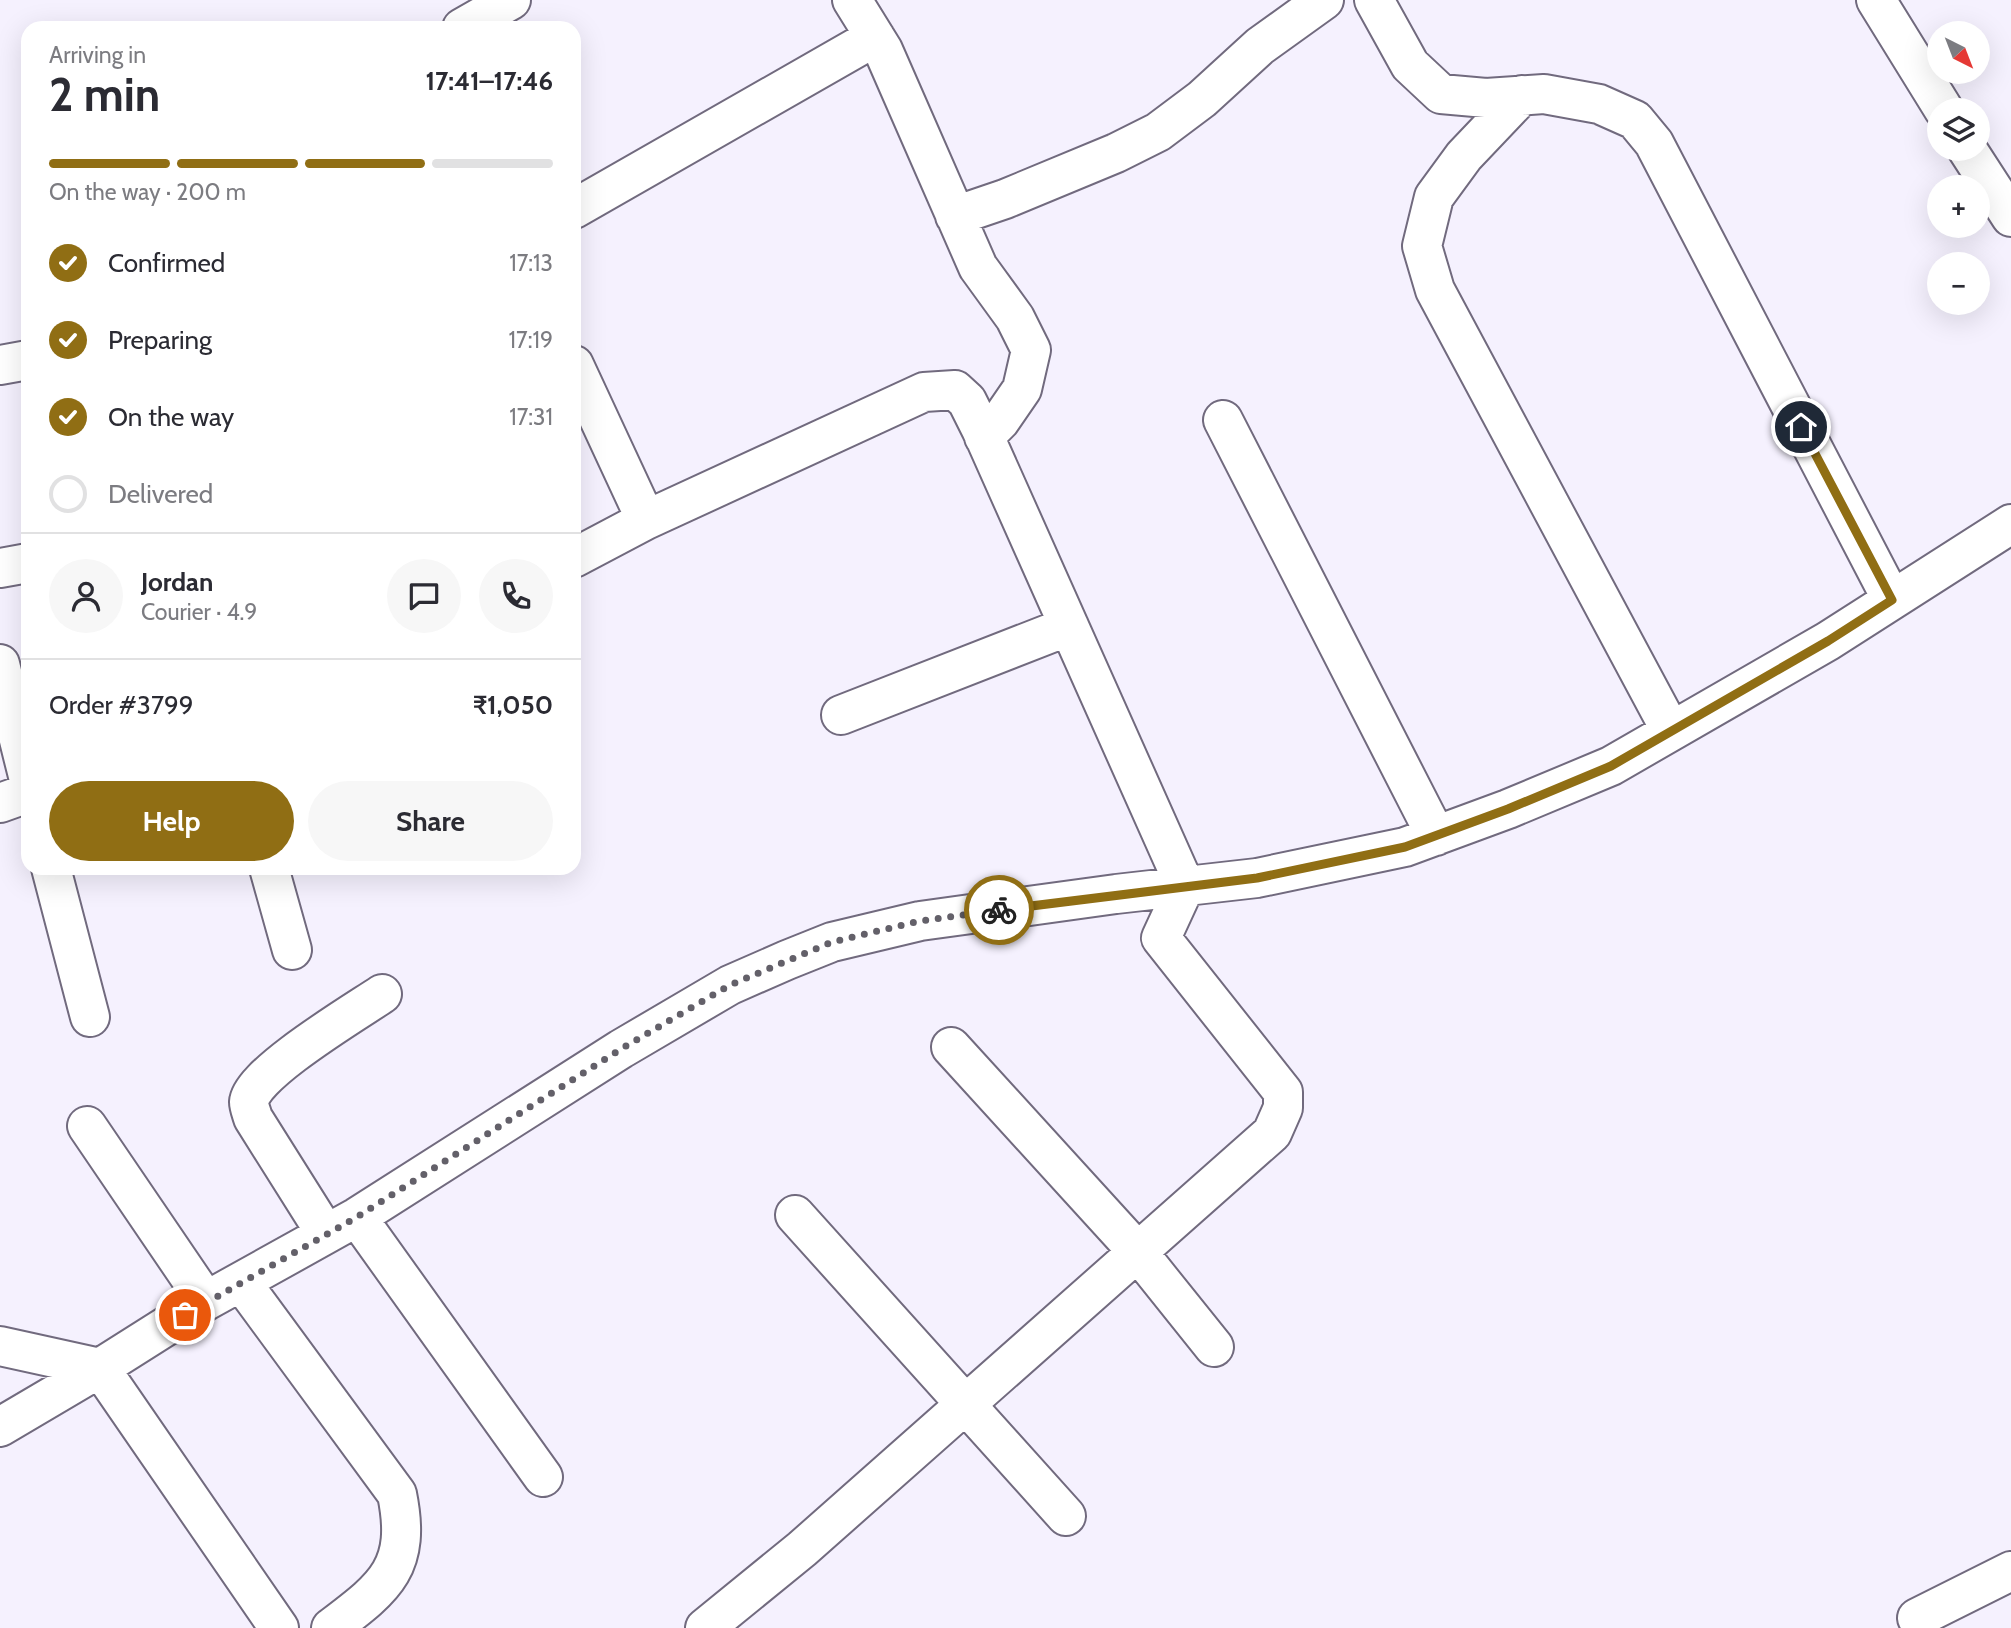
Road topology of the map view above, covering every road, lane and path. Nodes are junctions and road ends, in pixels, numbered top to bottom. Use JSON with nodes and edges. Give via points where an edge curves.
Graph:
{"nodes":[{"id":1,"x":511,"y":0,"type":"edge"},
{"id":2,"x":852,"y":0,"type":"edge"},
{"id":3,"x":1324,"y":0,"type":"edge"},
{"id":4,"x":1374,"y":0,"type":"edge"},
{"id":5,"x":1876,"y":0,"type":"edge"},
{"id":6,"x":475,"y":21,"type":"edge"},
{"id":7,"x":875,"y":37,"type":"junction"},
{"id":8,"x":1522,"y":95,"type":"junction"},
{"id":9,"x":1937,"y":98,"type":"edge"},
{"id":10,"x":1975,"y":161,"type":"edge"},
{"id":11,"x":581,"y":205,"type":"edge"},
{"id":12,"x":955,"y":216,"type":"junction"},
{"id":13,"x":2011,"y":217,"type":"edge"},
{"id":14,"x":21,"y":361,"type":"edge"},
{"id":15,"x":0,"y":365,"type":"edge"},
{"id":16,"x":581,"y":380,"type":"edge"},
{"id":17,"x":1223,"y":420,"type":"dead end"},
{"id":18,"x":984,"y":437,"type":"junction"},
{"id":19,"x":646,"y":520,"type":"junction"},
{"id":20,"x":2011,"y":524,"type":"edge"},
{"id":21,"x":581,"y":554,"type":"edge"},
{"id":22,"x":21,"y":564,"type":"edge"},
{"id":23,"x":0,"y":568,"type":"edge"},
{"id":24,"x":1892,"y":600,"type":"junction"},
{"id":25,"x":1069,"y":626,"type":"junction"},
{"id":26,"x":0,"y":664,"type":"edge"},
{"id":27,"x":841,"y":715,"type":"dead end"},
{"id":28,"x":1671,"y":731,"type":"junction"},
{"id":29,"x":21,"y":748,"type":"edge"},
{"id":30,"x":21,"y":796,"type":"edge"},
{"id":31,"x":0,"y":803,"type":"edge"},
{"id":32,"x":1436,"y":836,"type":"junction"},
{"id":33,"x":53,"y":875,"type":"edge"},
{"id":34,"x":271,"y":875,"type":"edge"},
{"id":35,"x":1185,"y":886,"type":"junction"},
{"id":36,"x":292,"y":950,"type":"dead end"},
{"id":37,"x":382,"y":994,"type":"dead end"},
{"id":38,"x":90,"y":1017,"type":"dead end"},
{"id":39,"x":951,"y":1047,"type":"dead end"},
{"id":40,"x":87,"y":1126,"type":"dead end"},
{"id":41,"x":795,"y":1215,"type":"dead end"},
{"id":42,"x":341,"y":1226,"type":"junction"},
{"id":43,"x":1137,"y":1251,"type":"junction"},
{"id":44,"x":242,"y":1283,"type":"junction"},
{"id":45,"x":206,"y":1301,"type":"junction"},
{"id":46,"x":0,"y":1346,"type":"edge"},
{"id":47,"x":1214,"y":1348,"type":"dead end"},
{"id":48,"x":100,"y":1368,"type":"junction"},
{"id":49,"x":966,"y":1403,"type":"junction"},
{"id":50,"x":0,"y":1427,"type":"edge"},
{"id":51,"x":543,"y":1477,"type":"dead end"},
{"id":52,"x":1066,"y":1516,"type":"dead end"},
{"id":53,"x":2011,"y":1571,"type":"edge"},
{"id":54,"x":1917,"y":1618,"type":"dead end"},
{"id":55,"x":279,"y":1628,"type":"edge"},
{"id":56,"x":331,"y":1628,"type":"edge"},
{"id":57,"x":705,"y":1628,"type":"edge"}],
"edges":[{"from":1,"to":6,"type":"street"},
{"from":2,"to":7,"type":"street"},
{"from":3,"to":12,"type":"street","via":[[1260,46],[1158,132],[1018,194]]},
{"from":4,"to":8,"type":"street","via":[[1410,65],[1441,94]]},
{"from":5,"to":9,"type":"street"},
{"from":7,"to":11,"type":"street"},
{"from":7,"to":12,"type":"street"},
{"from":8,"to":24,"type":"street","via":[[1544,94],[1599,104],[1635,120],[1654,143]]},
{"from":8,"to":28,"type":"street","via":[[1464,156],[1434,197],[1422,246],[1435,290]]},
{"from":10,"to":13,"type":"street"},
{"from":12,"to":18,"type":"street","via":[[978,267],[1015,318],[1031,350],[1022,389]]},
{"from":14,"to":15,"type":"street"},
{"from":16,"to":19,"type":"street"},
{"from":17,"to":32,"type":"street"},
{"from":18,"to":19,"type":"street","via":[[967,401],[955,390],[924,391]]},
{"from":18,"to":25,"type":"street"},
{"from":19,"to":21,"type":"street"},
{"from":20,"to":24,"type":"street"},
{"from":22,"to":23,"type":"street"},
{"from":24,"to":28,"type":"street"},
{"from":25,"to":27,"type":"street"},
{"from":25,"to":35,"type":"street"},
{"from":26,"to":29,"type":"street"},
{"from":28,"to":32,"type":"street","via":[[1611,766]]},
{"from":30,"to":31,"type":"street"},
{"from":32,"to":35,"type":"street","via":[[1405,847],[1257,878]]},
{"from":33,"to":38,"type":"street"},
{"from":34,"to":36,"type":"street"},
{"from":35,"to":42,"type":"street","via":[[920,921],[832,942],[730,985]]},
{"from":35,"to":43,"type":"street","via":[[1161,938],[1283,1092],[1283,1108],[1272,1133]]},
{"from":37,"to":42,"type":"street","via":[[271,1070],[249,1102],[253,1118]]},
{"from":39,"to":43,"type":"street"},
{"from":40,"to":45,"type":"street"},
{"from":41,"to":49,"type":"street"},
{"from":42,"to":44,"type":"street"},
{"from":42,"to":51,"type":"street"},
{"from":43,"to":47,"type":"street"},
{"from":43,"to":49,"type":"street"},
{"from":44,"to":45,"type":"street"},
{"from":44,"to":56,"type":"street","via":[[397,1494],[403,1521],[399,1554],[387,1579]]},
{"from":45,"to":48,"type":"street"},
{"from":46,"to":48,"type":"street"},
{"from":48,"to":50,"type":"street"},
{"from":48,"to":55,"type":"street"},
{"from":49,"to":52,"type":"street"},
{"from":49,"to":57,"type":"street"},
{"from":53,"to":54,"type":"street"}]}
